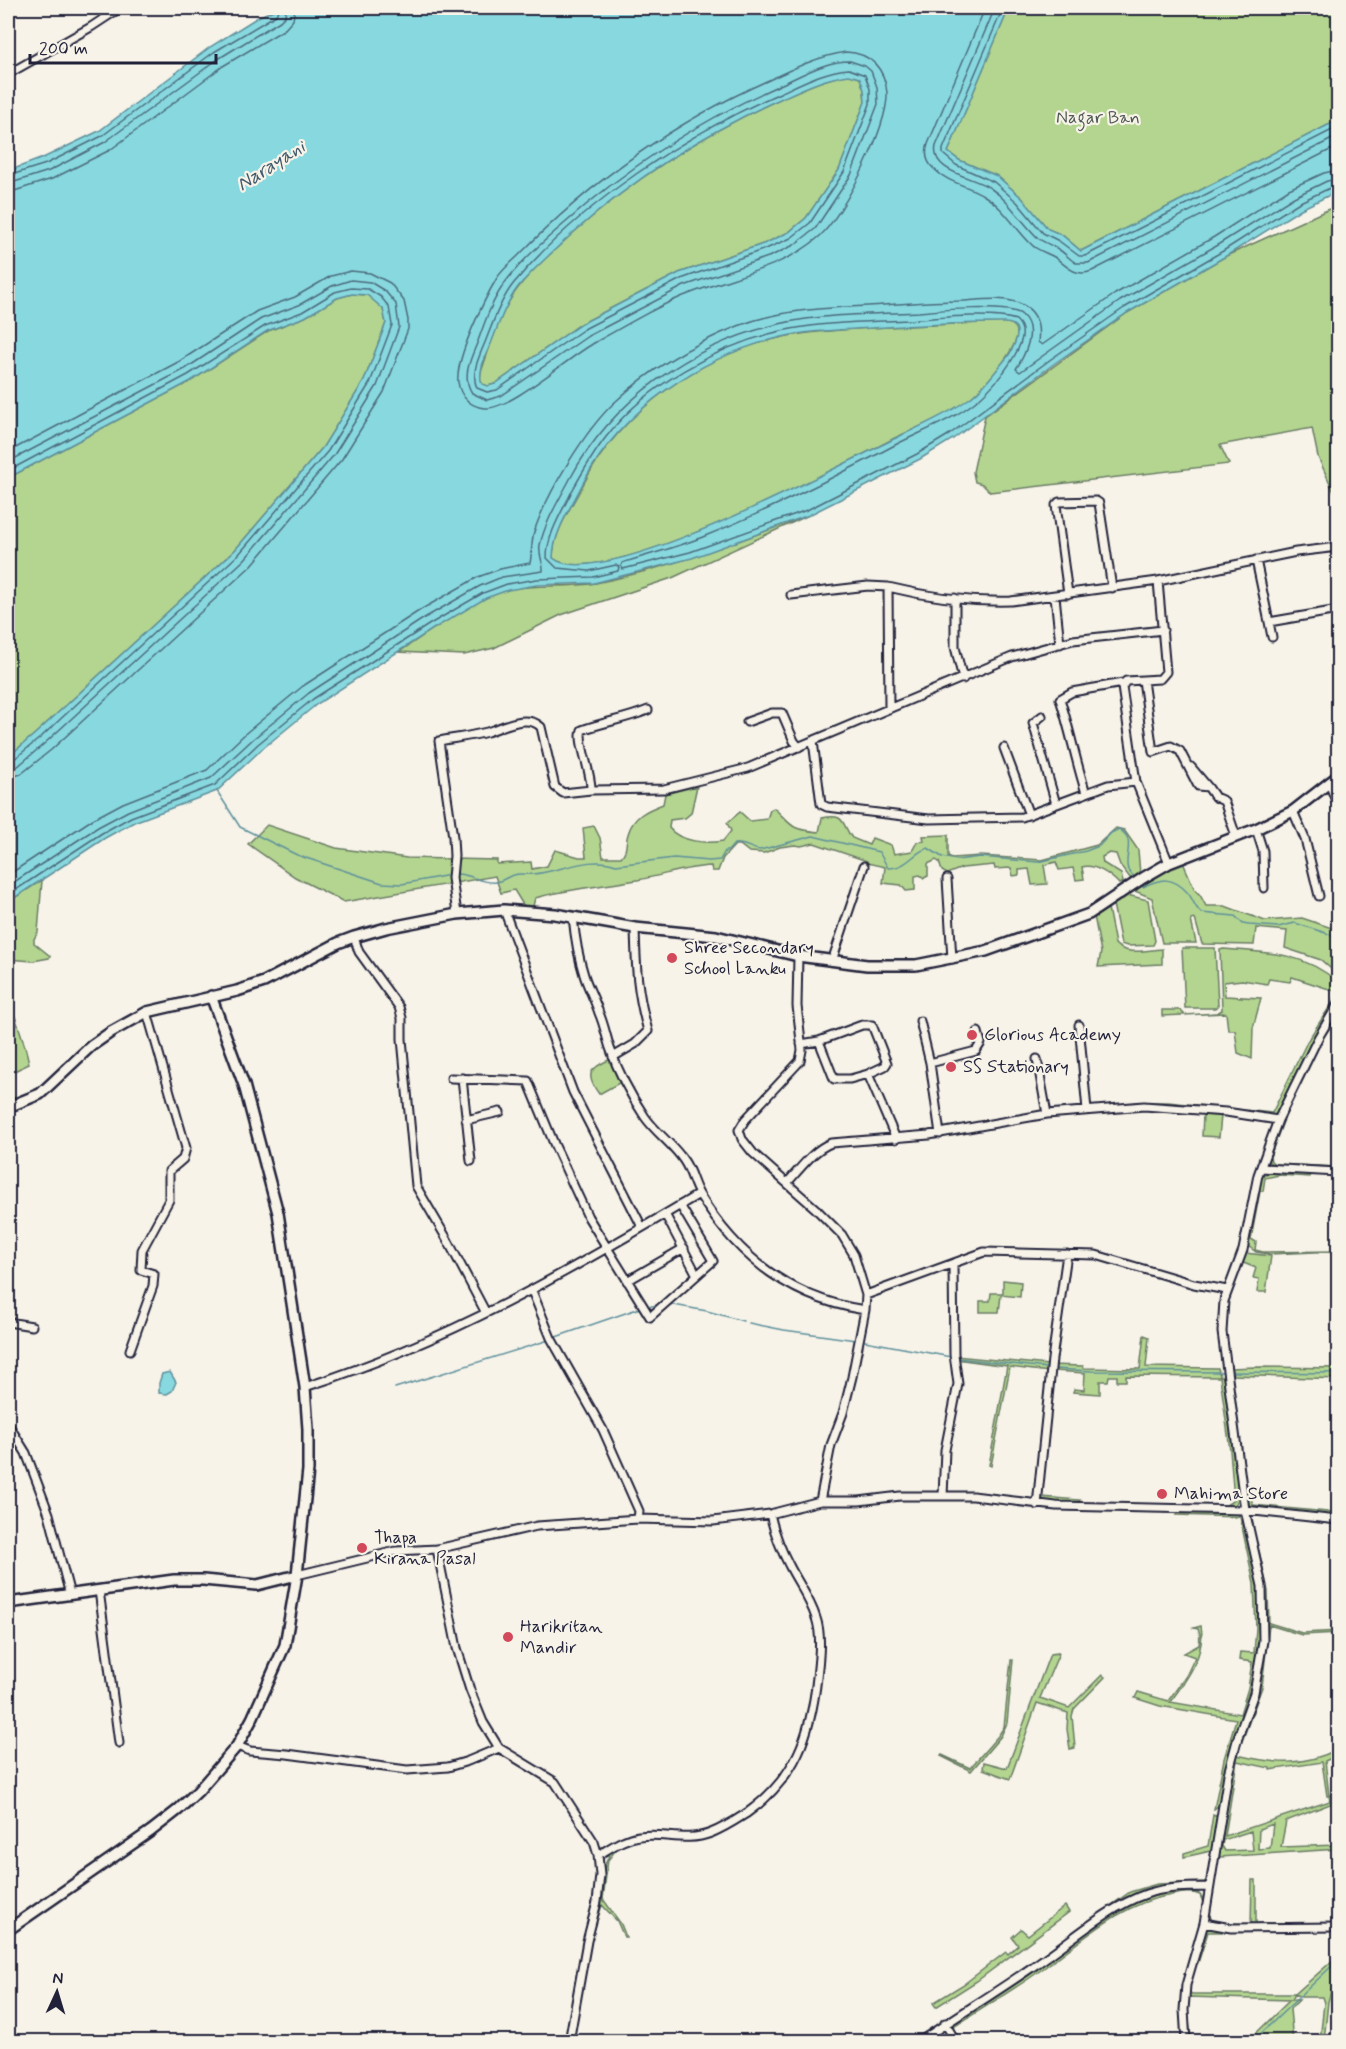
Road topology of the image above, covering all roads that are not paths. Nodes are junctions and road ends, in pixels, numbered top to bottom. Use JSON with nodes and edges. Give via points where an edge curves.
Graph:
{"nodes":[{"id":1,"x":120,"y":8,"type":"edge"},
{"id":2,"x":8,"y":74,"type":"edge"},
{"id":3,"x":1338,"y":547,"type":"edge"},
{"id":4,"x":1256,"y":560,"type":"junction"},
{"id":5,"x":1158,"y":580,"type":"junction"},
{"id":6,"x":888,"y":587,"type":"junction"},
{"id":7,"x":1112,"y":588,"type":"junction"},
{"id":8,"x":1068,"y":594,"type":"junction"},
{"id":9,"x":791,"y":595,"type":"dead end"},
{"id":10,"x":1055,"y":596,"type":"junction"},
{"id":11,"x":955,"y":598,"type":"junction"},
{"id":12,"x":1338,"y":610,"type":"edge"},
{"id":13,"x":1269,"y":622,"type":"junction"},
{"id":14,"x":1163,"y":630,"type":"junction"},
{"id":15,"x":1272,"y":637,"type":"dead end"},
{"id":16,"x":1060,"y":644,"type":"junction"},
{"id":17,"x":963,"y":679,"type":"junction"},
{"id":18,"x":1143,"y":680,"type":"junction"},
{"id":19,"x":1123,"y":683,"type":"junction"},
{"id":20,"x":889,"y":709,"type":"junction"},
{"id":21,"x":648,"y":710,"type":"dead end"},
{"id":22,"x":1042,"y":716,"type":"dead end"},
{"id":23,"x":747,"y":722,"type":"dead end"},
{"id":24,"x":813,"y":741,"type":"junction"},
{"id":25,"x":799,"y":747,"type":"junction"},
{"id":26,"x":1004,"y":748,"type":"dead end"},
{"id":27,"x":1338,"y":776,"type":"edge"},
{"id":28,"x":1136,"y":782,"type":"junction"},
{"id":29,"x":1329,"y":783,"type":"junction"},
{"id":30,"x":591,"y":790,"type":"junction"},
{"id":31,"x":1086,"y":793,"type":"junction"},
{"id":32,"x":1056,"y":804,"type":"junction"},
{"id":33,"x":1338,"y":806,"type":"edge"},
{"id":34,"x":1293,"y":811,"type":"junction"},
{"id":35,"x":1029,"y":815,"type":"junction"},
{"id":36,"x":1256,"y":829,"type":"junction"},
{"id":37,"x":1236,"y":836,"type":"junction"},
{"id":38,"x":1169,"y":863,"type":"junction"},
{"id":39,"x":864,"y":866,"type":"dead end"},
{"id":40,"x":948,"y":879,"type":"dead end"},
{"id":41,"x":1264,"y":888,"type":"dead end"},
{"id":42,"x":1319,"y":896,"type":"dead end"},
{"id":43,"x":504,"y":910,"type":"junction"},
{"id":44,"x":457,"y":914,"type":"junction"},
{"id":45,"x":573,"y":917,"type":"junction"},
{"id":46,"x":635,"y":928,"type":"junction"},
{"id":47,"x":354,"y":937,"type":"junction"},
{"id":48,"x":798,"y":956,"type":"junction"},
{"id":49,"x":952,"y":959,"type":"junction"},
{"id":50,"x":832,"y":961,"type":"junction"},
{"id":51,"x":211,"y":996,"type":"junction"},
{"id":52,"x":1338,"y":1004,"type":"edge"},
{"id":53,"x":147,"y":1012,"type":"junction"},
{"id":54,"x":920,"y":1021,"type":"dead end"},
{"id":55,"x":1079,"y":1026,"type":"dead end"},
{"id":56,"x":978,"y":1032,"type":"dead end"},
{"id":57,"x":819,"y":1041,"type":"junction"},
{"id":58,"x":801,"y":1044,"type":"junction"},
{"id":59,"x":613,"y":1057,"type":"junction"},
{"id":60,"x":1037,"y":1059,"type":"dead end"},
{"id":61,"x":930,"y":1063,"type":"junction"},
{"id":62,"x":868,"y":1074,"type":"junction"},
{"id":63,"x":451,"y":1078,"type":"dead end"},
{"id":64,"x":462,"y":1078,"type":"junction"},
{"id":65,"x":8,"y":1107,"type":"edge"},
{"id":66,"x":1086,"y":1110,"type":"junction"},
{"id":67,"x":500,"y":1112,"type":"dead end"},
{"id":68,"x":1047,"y":1114,"type":"junction"},
{"id":69,"x":466,"y":1120,"type":"junction"},
{"id":70,"x":1278,"y":1120,"type":"junction"},
{"id":71,"x":940,"y":1134,"type":"junction"},
{"id":72,"x":896,"y":1139,"type":"junction"},
{"id":73,"x":471,"y":1161,"type":"dead end"},
{"id":74,"x":1261,"y":1168,"type":"junction"},
{"id":75,"x":1338,"y":1172,"type":"edge"},
{"id":76,"x":787,"y":1183,"type":"junction"},
{"id":77,"x":699,"y":1194,"type":"junction"},
{"id":78,"x":680,"y":1205,"type":"junction"},
{"id":79,"x":665,"y":1214,"type":"junction"},
{"id":80,"x":642,"y":1227,"type":"junction"},
{"id":81,"x":684,"y":1248,"type":"junction"},
{"id":82,"x":607,"y":1249,"type":"junction"},
{"id":83,"x":1067,"y":1254,"type":"junction"},
{"id":84,"x":953,"y":1264,"type":"junction"},
{"id":85,"x":697,"y":1275,"type":"junction"},
{"id":86,"x":627,"y":1281,"type":"junction"},
{"id":87,"x":1227,"y":1290,"type":"junction"},
{"id":88,"x":532,"y":1291,"type":"junction"},
{"id":89,"x":866,"y":1295,"type":"junction"},
{"id":90,"x":866,"y":1310,"type":"junction"},
{"id":91,"x":486,"y":1313,"type":"junction"},
{"id":92,"x":8,"y":1322,"type":"edge"},
{"id":93,"x":32,"y":1326,"type":"dead end"},
{"id":94,"x":130,"y":1350,"type":"dead end"},
{"id":95,"x":305,"y":1387,"type":"junction"},
{"id":96,"x":8,"y":1424,"type":"edge"},
{"id":97,"x":943,"y":1496,"type":"junction"},
{"id":98,"x":820,"y":1501,"type":"junction"},
{"id":99,"x":1036,"y":1505,"type":"junction"},
{"id":100,"x":1245,"y":1510,"type":"junction"},
{"id":101,"x":770,"y":1514,"type":"junction"},
{"id":102,"x":638,"y":1519,"type":"junction"},
{"id":103,"x":1338,"y":1520,"type":"edge"},
{"id":104,"x":437,"y":1549,"type":"junction"},
{"id":105,"x":297,"y":1575,"type":"junction"},
{"id":106,"x":99,"y":1590,"type":"junction"},
{"id":107,"x":70,"y":1595,"type":"junction"},
{"id":108,"x":8,"y":1603,"type":"edge"},
{"id":109,"x":119,"y":1743,"type":"dead end"},
{"id":110,"x":237,"y":1746,"type":"junction"},
{"id":111,"x":499,"y":1748,"type":"junction"},
{"id":112,"x":598,"y":1855,"type":"junction"},
{"id":113,"x":1209,"y":1887,"type":"junction"},
{"id":114,"x":1204,"y":1923,"type":"junction"},
{"id":115,"x":1338,"y":1927,"type":"edge"},
{"id":116,"x":8,"y":1930,"type":"edge"},
{"id":117,"x":945,"y":2023,"type":"junction"},
{"id":118,"x":569,"y":2042,"type":"edge"},
{"id":119,"x":918,"y":2042,"type":"edge"},
{"id":120,"x":956,"y":2042,"type":"edge"},
{"id":121,"x":1186,"y":2042,"type":"edge"}],
"edges":[{"from":1,"to":2,"type":"street"},
{"from":3,"to":4,"type":"street"},
{"from":4,"to":5,"type":"street"},
{"from":4,"to":13,"type":"street"},
{"from":5,"to":7,"type":"street"},
{"from":5,"to":14,"type":"street"},
{"from":6,"to":9,"type":"street"},
{"from":6,"to":11,"type":"street","via":[[918,595]]},
{"from":6,"to":20,"type":"street"},
{"from":7,"to":8,"type":"street"},
{"from":7,"to":8,"type":"street","via":[[1099,503],[1059,502],[1056,505]]},
{"from":8,"to":10,"type":"street"},
{"from":10,"to":11,"type":"street","via":[[1001,601]]},
{"from":10,"to":16,"type":"street"},
{"from":11,"to":17,"type":"street","via":[[955,647]]},
{"from":12,"to":13,"type":"street"},
{"from":13,"to":15,"type":"street"},
{"from":14,"to":16,"type":"street"},
{"from":14,"to":18,"type":"street","via":[[1167,672],[1160,679]]},
{"from":16,"to":17,"type":"street","via":[[1012,657]]},
{"from":17,"to":20,"type":"street"},
{"from":18,"to":19,"type":"street"},
{"from":18,"to":37,"type":"street","via":[[1153,752],[1171,746],[1180,751],[1194,782],[1208,787],[1224,801]]},
{"from":19,"to":28,"type":"street"},
{"from":19,"to":31,"type":"street","via":[[1072,692],[1060,699]]},
{"from":20,"to":24,"type":"street"},
{"from":21,"to":30,"type":"street","via":[[582,730],[580,739]]},
{"from":22,"to":32,"type":"street","via":[[1033,723]]},
{"from":23,"to":25,"type":"street","via":[[782,713]]},
{"from":24,"to":25,"type":"street"},
{"from":24,"to":35,"type":"street","via":[[823,806],[929,819]]},
{"from":25,"to":30,"type":"street","via":[[748,768],[664,789]]},
{"from":26,"to":35,"type":"street"},
{"from":27,"to":29,"type":"street"},
{"from":28,"to":31,"type":"street","via":[[1108,785]]},
{"from":28,"to":38,"type":"street"},
{"from":29,"to":33,"type":"street"},
{"from":29,"to":34,"type":"street"},
{"from":30,"to":44,"type":"street","via":[[563,793],[555,787],[537,723],[518,722],[440,741],[453,837],[452,878]]},
{"from":31,"to":32,"type":"street"},
{"from":32,"to":35,"type":"street"},
{"from":34,"to":36,"type":"street"},
{"from":34,"to":42,"type":"street","via":[[1305,839]]},
{"from":36,"to":37,"type":"street"},
{"from":36,"to":41,"type":"street","via":[[1263,851]]},
{"from":37,"to":38,"type":"street"},
{"from":38,"to":49,"type":"street","via":[[1089,914],[986,951]]},
{"from":39,"to":50,"type":"street"},
{"from":40,"to":49,"type":"street"},
{"from":43,"to":44,"type":"street"},
{"from":43,"to":45,"type":"street"},
{"from":43,"to":80,"type":"street","via":[[573,1092]]},
{"from":44,"to":47,"type":"street"},
{"from":45,"to":46,"type":"street"},
{"from":45,"to":59,"type":"street","via":[[576,947]]},
{"from":46,"to":48,"type":"street","via":[[716,936]]},
{"from":46,"to":59,"type":"street","via":[[636,977],[648,1031]]},
{"from":47,"to":51,"type":"street","via":[[264,982]]},
{"from":47,"to":91,"type":"street","via":[[359,952],[399,1007],[402,1018],[416,1186]]},
{"from":48,"to":50,"type":"street"},
{"from":48,"to":58,"type":"street"},
{"from":49,"to":50,"type":"street","via":[[897,966]]},
{"from":51,"to":53,"type":"street"},
{"from":51,"to":95,"type":"street","via":[[244,1085],[278,1213]]},
{"from":52,"to":70,"type":"street"},
{"from":53,"to":65,"type":"street","via":[[91,1046],[40,1094]]},
{"from":53,"to":94,"type":"street","via":[[186,1148],[183,1159],[169,1171],[169,1200],[142,1250],[141,1270],[154,1274],[153,1286]]},
{"from":54,"to":61,"type":"street"},
{"from":55,"to":66,"type":"street"},
{"from":56,"to":61,"type":"street","via":[[981,1043],[976,1051]]},
{"from":57,"to":58,"type":"street"},
{"from":57,"to":62,"type":"street","via":[[834,1079]]},
{"from":57,"to":62,"type":"street","via":[[872,1025],[887,1063]]},
{"from":58,"to":76,"type":"street","via":[[802,1056],[797,1066],[739,1130],[753,1153]]},
{"from":59,"to":77,"type":"street","via":[[646,1118],[685,1161]]},
{"from":60,"to":68,"type":"street"},
{"from":61,"to":71,"type":"street"},
{"from":62,"to":72,"type":"street"},
{"from":63,"to":64,"type":"street"},
{"from":64,"to":69,"type":"street"},
{"from":64,"to":82,"type":"street","via":[[528,1081],[588,1217]]},
{"from":66,"to":68,"type":"street"},
{"from":66,"to":70,"type":"street","via":[[1178,1107]]},
{"from":67,"to":69,"type":"street"},
{"from":68,"to":71,"type":"street"},
{"from":69,"to":73,"type":"street"},
{"from":70,"to":74,"type":"street"},
{"from":71,"to":72,"type":"street"},
{"from":72,"to":76,"type":"street","via":[[823,1146]]},
{"from":74,"to":75,"type":"street"},
{"from":74,"to":87,"type":"street","via":[[1243,1250]]},
{"from":76,"to":89,"type":"street","via":[[843,1235],[854,1255]]},
{"from":77,"to":78,"type":"street"},
{"from":77,"to":90,"type":"street","via":[[739,1246],[770,1274],[810,1295]]},
{"from":78,"to":79,"type":"street"},
{"from":78,"to":85,"type":"street","via":[[713,1261]]},
{"from":79,"to":80,"type":"street"},
{"from":79,"to":81,"type":"street"},
{"from":80,"to":82,"type":"street"},
{"from":81,"to":85,"type":"street"},
{"from":81,"to":86,"type":"street"},
{"from":82,"to":86,"type":"street"},
{"from":82,"to":88,"type":"street"},
{"from":83,"to":84,"type":"street","via":[[984,1252]]},
{"from":83,"to":87,"type":"street","via":[[1102,1256]]},
{"from":83,"to":99,"type":"street"},
{"from":84,"to":89,"type":"street"},
{"from":84,"to":97,"type":"street","via":[[958,1384],[945,1450]]},
{"from":85,"to":86,"type":"street","via":[[650,1317]]},
{"from":87,"to":100,"type":"street","via":[[1222,1332]]},
{"from":88,"to":91,"type":"street"},
{"from":88,"to":102,"type":"street","via":[[551,1338],[603,1430],[639,1511]]},
{"from":89,"to":90,"type":"street"},
{"from":90,"to":98,"type":"street"},
{"from":91,"to":95,"type":"street","via":[[381,1361]]},
{"from":92,"to":93,"type":"street"},
{"from":95,"to":105,"type":"street","via":[[308,1470]]},
{"from":96,"to":107,"type":"street","via":[[26,1453],[50,1514]]},
{"from":97,"to":98,"type":"street"},
{"from":97,"to":99,"type":"street"},
{"from":98,"to":101,"type":"street"},
{"from":99,"to":100,"type":"street"},
{"from":100,"to":103,"type":"street"},
{"from":100,"to":113,"type":"street","via":[[1262,1586],[1263,1641],[1254,1693],[1228,1774]]},
{"from":101,"to":102,"type":"street","via":[[713,1521]]},
{"from":101,"to":112,"type":"street","via":[[784,1556],[818,1625],[815,1700],[798,1757],[773,1792],[721,1829],[691,1838],[638,1836],[620,1841]]},
{"from":102,"to":104,"type":"street","via":[[527,1528]]},
{"from":104,"to":105,"type":"street","via":[[396,1551]]},
{"from":104,"to":111,"type":"street","via":[[450,1620],[470,1690]]},
{"from":105,"to":106,"type":"street","via":[[257,1585],[174,1580]]},
{"from":105,"to":110,"type":"street","via":[[285,1645]]},
{"from":106,"to":107,"type":"street"},
{"from":106,"to":109,"type":"street"},
{"from":107,"to":108,"type":"street"},
{"from":110,"to":111,"type":"street","via":[[250,1751],[407,1770],[448,1767]]},
{"from":110,"to":116,"type":"street","via":[[178,1810]]},
{"from":111,"to":112,"type":"street","via":[[555,1782],[594,1842]]},
{"from":112,"to":118,"type":"street","via":[[597,1902],[586,1941]]},
{"from":113,"to":114,"type":"street"},
{"from":113,"to":117,"type":"street","via":[[1149,1892],[1135,1898]]},
{"from":114,"to":115,"type":"street","via":[[1231,1928]]},
{"from":114,"to":121,"type":"street","via":[[1186,1985]]},
{"from":117,"to":119,"type":"street"},
{"from":117,"to":120,"type":"street"}]}
